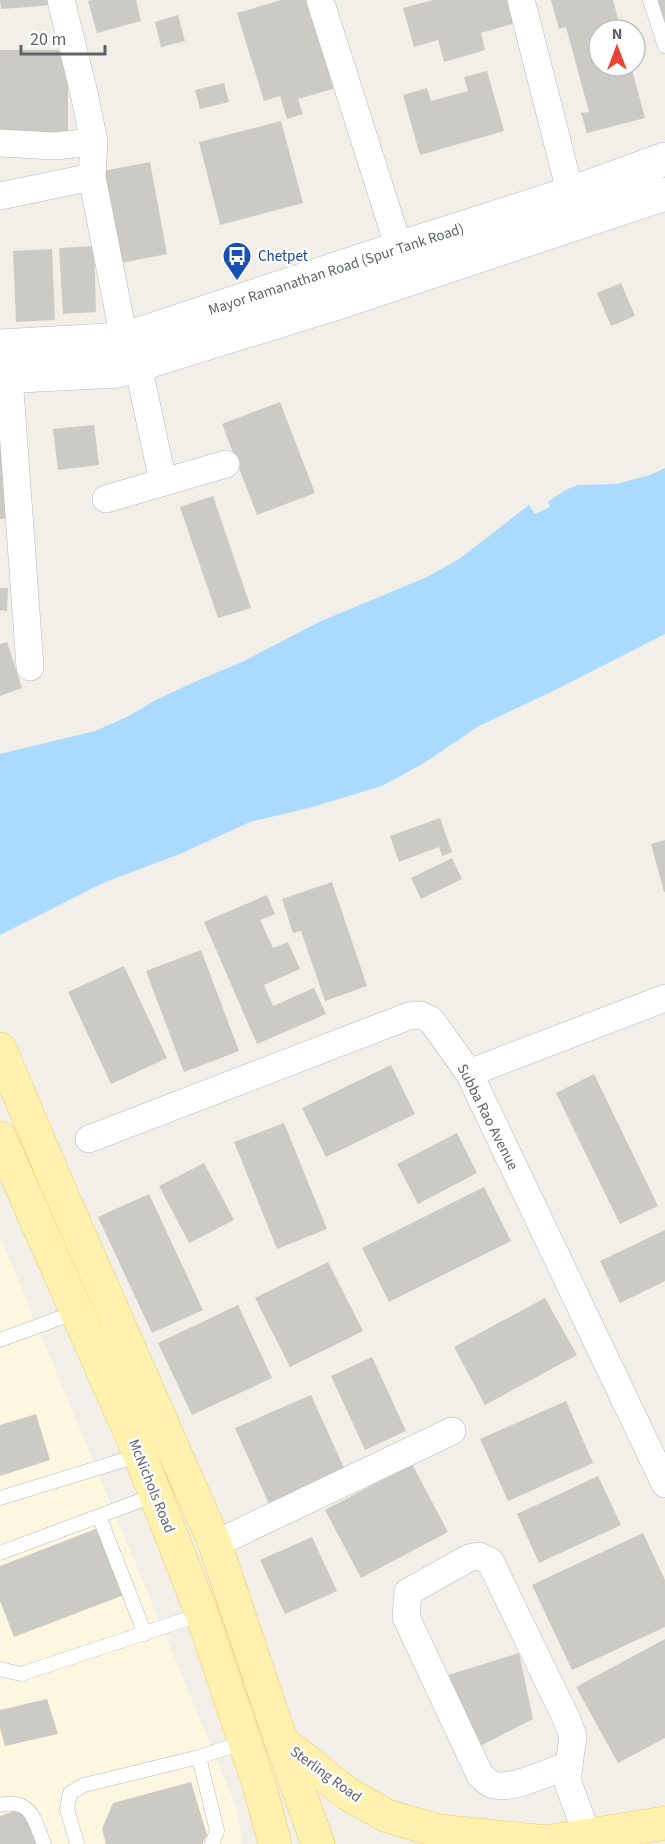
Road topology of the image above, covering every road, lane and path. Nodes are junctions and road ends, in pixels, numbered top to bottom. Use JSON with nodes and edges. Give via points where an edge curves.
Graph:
{"nodes":[{"id":1,"x":62,"y":0,"type":"edge"},
{"id":2,"x":320,"y":0,"type":"edge"},
{"id":3,"x":521,"y":0,"type":"edge"},
{"id":4,"x":650,"y":0,"type":"edge"},
{"id":5,"x":665,"y":46,"type":"edge"},
{"id":6,"x":94,"y":142,"type":"junction"},
{"id":7,"x":0,"y":143,"type":"edge"},
{"id":8,"x":665,"y":159,"type":"edge"},
{"id":9,"x":92,"y":177,"type":"junction"},
{"id":10,"x":665,"y":194,"type":"edge"},
{"id":11,"x":0,"y":196,"type":"edge"},
{"id":12,"x":574,"y":208,"type":"junction"},
{"id":13,"x":399,"y":248,"type":"junction"},
{"id":14,"x":131,"y":352,"type":"junction"},
{"id":15,"x":3,"y":366,"type":"edge"},
{"id":16,"x":226,"y":464,"type":"dead end"},
{"id":17,"x":163,"y":482,"type":"junction"},
{"id":18,"x":106,"y":498,"type":"dead end"},
{"id":19,"x":30,"y":667,"type":"dead end"},
{"id":20,"x":665,"y":998,"type":"edge"},
{"id":21,"x":0,"y":1049,"type":"edge"},
{"id":22,"x":469,"y":1073,"type":"junction"},
{"id":23,"x":0,"y":1138,"type":"edge"},
{"id":24,"x":89,"y":1139,"type":"dead end"},
{"id":25,"x":76,"y":1312,"type":"junction"},
{"id":26,"x":0,"y":1340,"type":"edge"},
{"id":27,"x":452,"y":1431,"type":"dead end"},
{"id":28,"x":140,"y":1455,"type":"junction"},
{"id":29,"x":664,"y":1477,"type":"edge"},
{"id":30,"x":156,"y":1494,"type":"junction"},
{"id":31,"x":0,"y":1498,"type":"edge"},
{"id":32,"x":101,"y":1515,"type":"junction"},
{"id":33,"x":215,"y":1544,"type":"junction"},
{"id":34,"x":0,"y":1553,"type":"edge"},
{"id":35,"x":202,"y":1614,"type":"junction"},
{"id":36,"x":149,"y":1632,"type":"junction"},
{"id":37,"x":0,"y":1669,"type":"edge"},
{"id":38,"x":245,"y":1741,"type":"junction"},
{"id":39,"x":281,"y":1741,"type":"junction"},
{"id":40,"x":200,"y":1757,"type":"junction"},
{"id":41,"x":568,"y":1765,"type":"junction"},
{"id":42,"x":348,"y":1794,"type":"junction"},
{"id":43,"x":0,"y":1805,"type":"edge"},
{"id":44,"x":305,"y":1810,"type":"junction"},
{"id":45,"x":665,"y":1823,"type":"edge"},
{"id":46,"x":269,"y":1837,"type":"edge"},
{"id":47,"x":597,"y":1837,"type":"edge"},
{"id":48,"x":44,"y":1844,"type":"edge"},
{"id":49,"x":76,"y":1844,"type":"edge"},
{"id":50,"x":213,"y":1844,"type":"edge"},
{"id":51,"x":318,"y":1844,"type":"edge"}],
"edges":[{"from":1,"to":6,"type":"street"},
{"from":2,"to":13,"type":"street"},
{"from":3,"to":12,"type":"street"},
{"from":4,"to":5,"type":"lane"},
{"from":6,"to":7,"type":"street","via":[[54,146]]},
{"from":6,"to":9,"type":"street"},
{"from":8,"to":12,"type":"main road","name":"Mayor Ramanathan Road (Spur Tank Road)"},
{"from":9,"to":11,"type":"street"},
{"from":9,"to":14,"type":"street"},
{"from":10,"to":12,"type":"main road","name":"Mayor Ramanathan Road (Spur Tank Road)"},
{"from":12,"to":13,"type":"main road","name":"Mayor Ramanathan Road (Spur Tank Road)"},
{"from":12,"to":14,"type":"main road","name":"Mayor Ramanathan Road (Spur Tank Road)","via":[[344,301]]},
{"from":13,"to":14,"type":"main road","name":"Mayor Ramanathan Road (Spur Tank Road)"},
{"from":14,"to":15,"type":"main road","name":"Mayor Ramanathan Road (Spur Tank Road)"},
{"from":14,"to":17,"type":"street"},
{"from":15,"to":19,"type":"street"},
{"from":16,"to":17,"type":"street"},
{"from":17,"to":18,"type":"street"},
{"from":20,"to":22,"type":"street"},
{"from":21,"to":33,"type":"main road"},
{"from":22,"to":24,"type":"street","name":"Subba Rao Avenue","via":[[431,1020],[409,1016]]},
{"from":22,"to":29,"type":"street","name":"Subba Rao Avenue"},
{"from":23,"to":25,"type":"main road","name":"McNichols Road"},
{"from":25,"to":26,"type":"lane"},
{"from":25,"to":28,"type":"main road","name":"McNichols Road"},
{"from":27,"to":33,"type":"street"},
{"from":28,"to":30,"type":"main road","name":"McNichols Road"},
{"from":28,"to":31,"type":"lane"},
{"from":30,"to":32,"type":"lane"},
{"from":30,"to":35,"type":"main road","name":"McNichols Road"},
{"from":32,"to":34,"type":"lane"},
{"from":32,"to":36,"type":"lane"},
{"from":33,"to":39,"type":"main road"},
{"from":35,"to":36,"type":"lane"},
{"from":35,"to":38,"type":"main road","name":"McNichols Road"},
{"from":36,"to":37,"type":"lane","via":[[21,1674]]},
{"from":38,"to":40,"type":"lane"},
{"from":38,"to":46,"type":"main road","name":"McNichols Road"},
{"from":39,"to":42,"type":"main road","name":"Sterling Road"},
{"from":39,"to":44,"type":"main road"},
{"from":40,"to":49,"type":"lane","via":[[84,1785],[70,1793],[67,1809]]},
{"from":40,"to":50,"type":"lane","via":[[217,1831]]},
{"from":41,"to":41,"type":"street","via":[[573,1736],[567,1720],[490,1561],[469,1557],[408,1592],[406,1617],[480,1774],[490,1783],[502,1786]]},
{"from":41,"to":47,"type":"street","via":[[567,1780]]},
{"from":42,"to":44,"type":"main road"},
{"from":42,"to":47,"type":"main road","name":"Sterling Road","via":[[387,1816],[439,1831],[546,1842]]},
{"from":43,"to":48,"type":"lane","via":[[20,1803],[31,1812]]},
{"from":44,"to":46,"type":"main road"},
{"from":44,"to":51,"type":"main road"},
{"from":45,"to":47,"type":"main road","name":"Sterling Road"}]}
